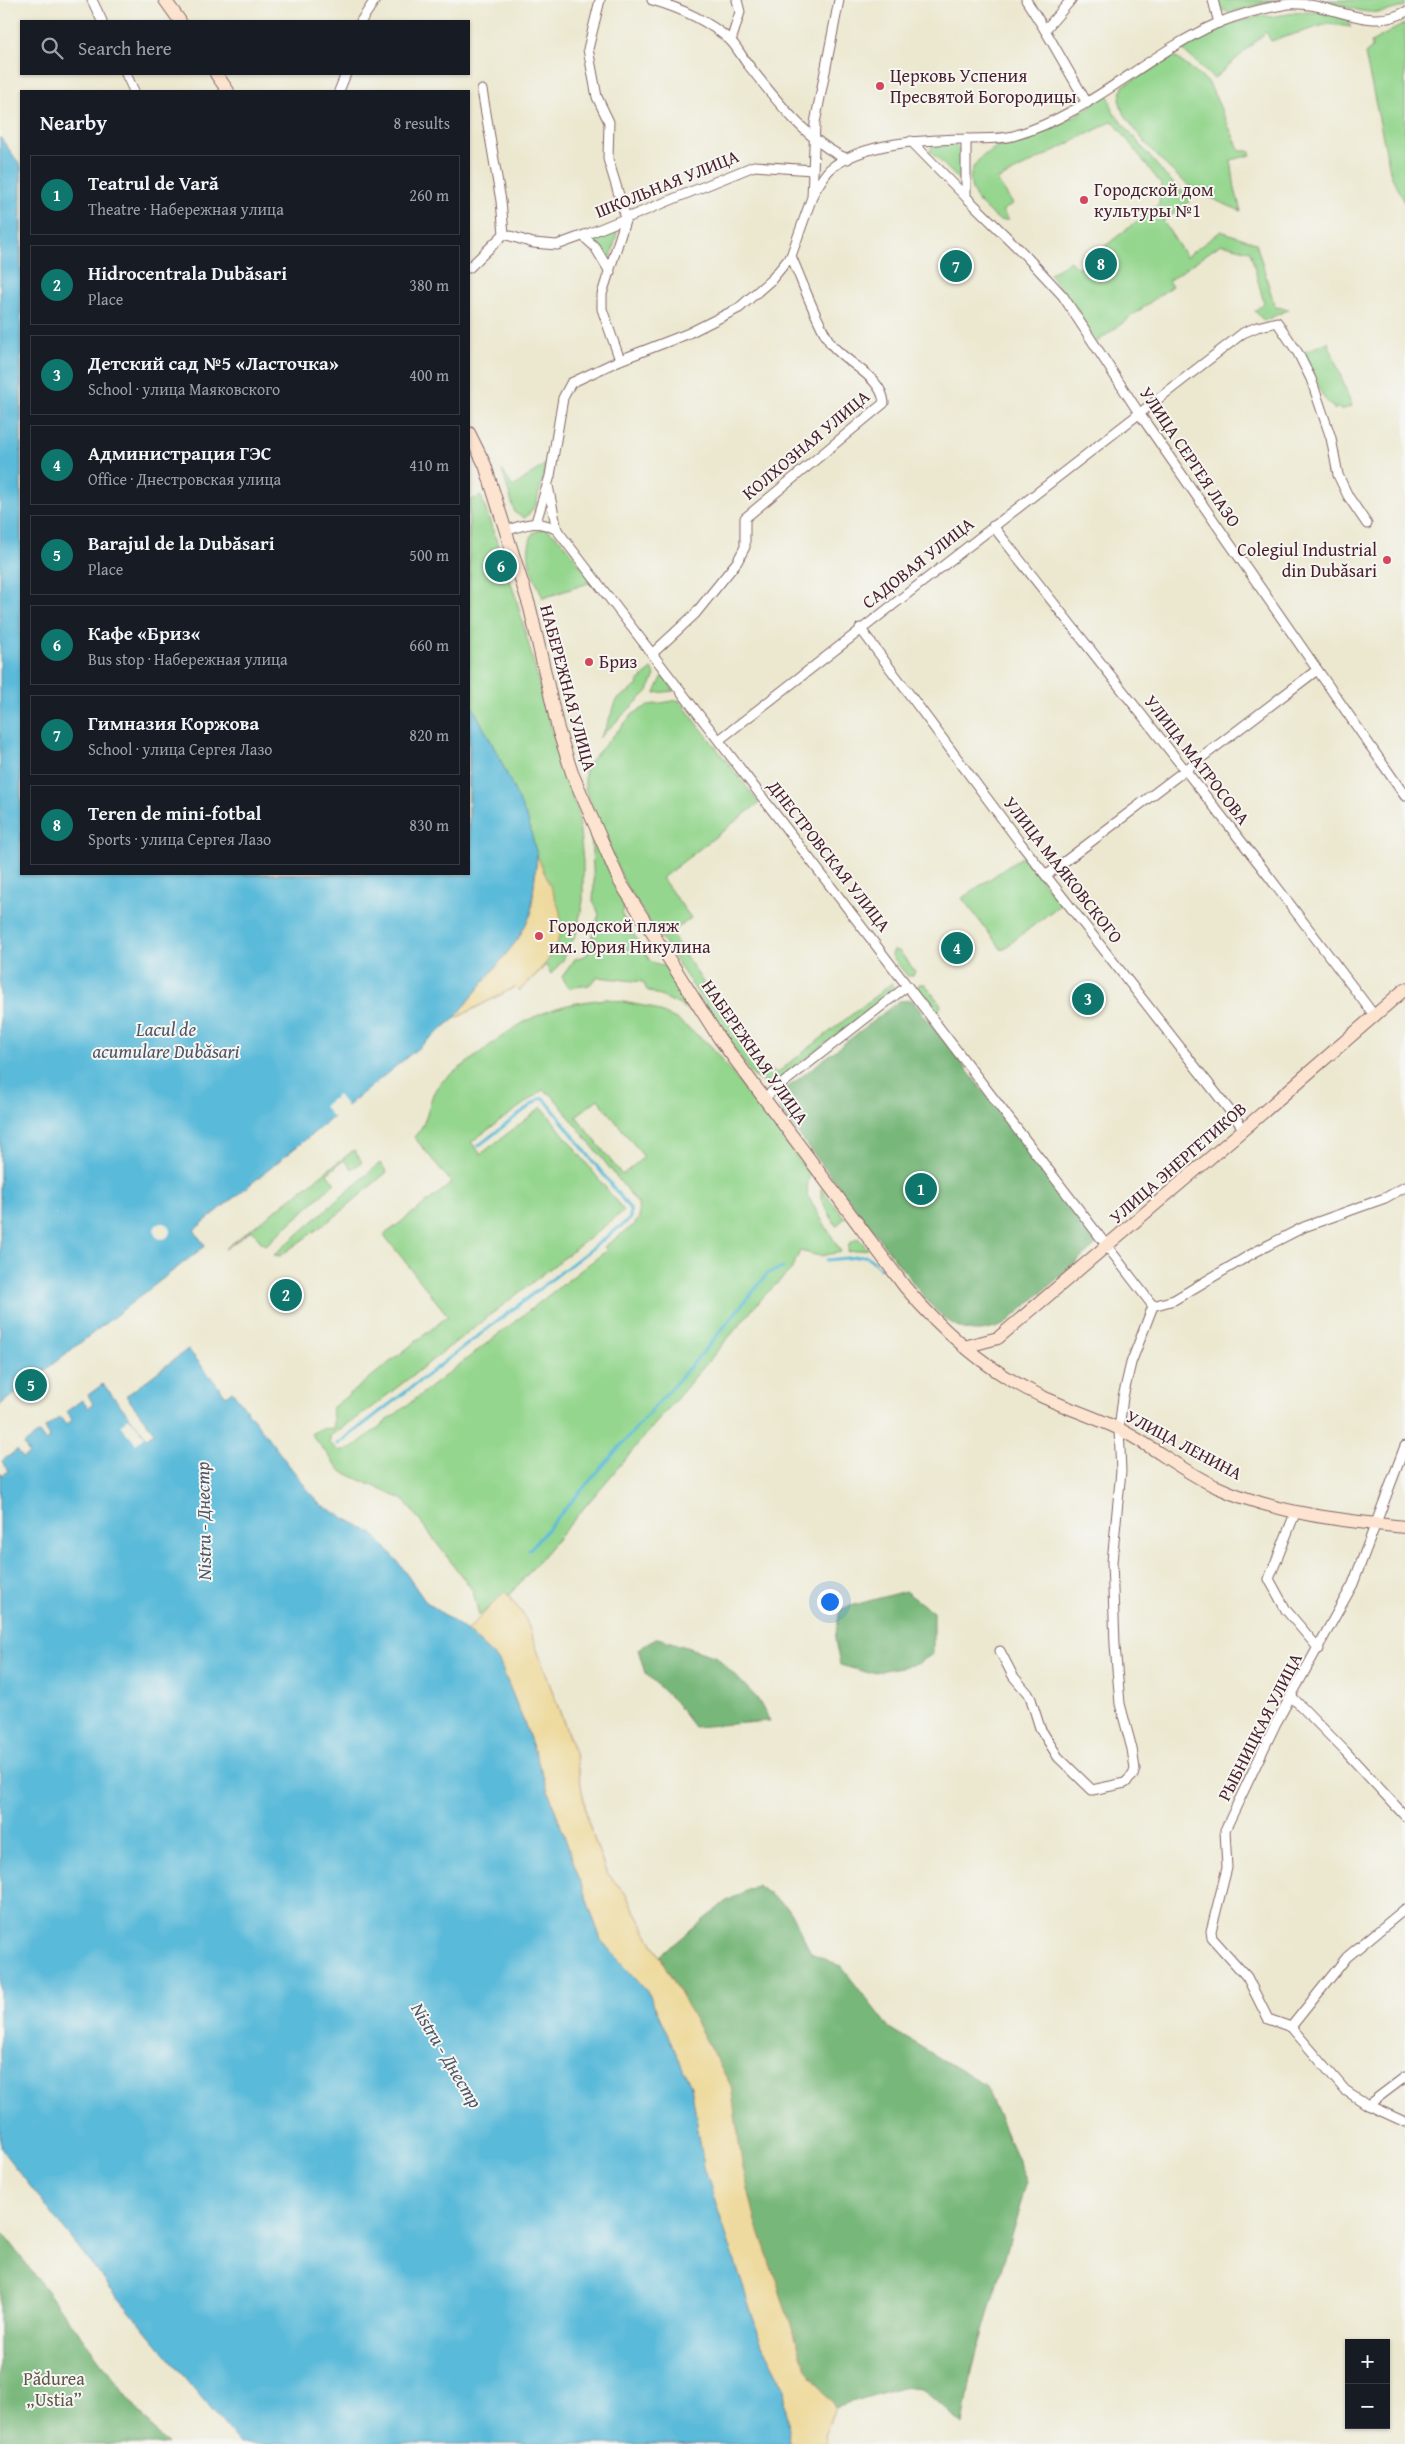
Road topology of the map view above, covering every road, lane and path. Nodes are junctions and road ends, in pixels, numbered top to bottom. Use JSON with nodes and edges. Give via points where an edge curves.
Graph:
{"nodes":[{"id":1,"x":92,"y":0,"type":"edge"},
{"id":2,"x":165,"y":0,"type":"edge"},
{"id":3,"x":177,"y":0,"type":"edge"},
{"id":4,"x":375,"y":0,"type":"edge"},
{"id":5,"x":600,"y":0,"type":"edge"},
{"id":6,"x":652,"y":0,"type":"edge"},
{"id":7,"x":737,"y":0,"type":"edge"},
{"id":8,"x":839,"y":0,"type":"edge"},
{"id":9,"x":1026,"y":0,"type":"edge"},
{"id":10,"x":1071,"y":0,"type":"edge"},
{"id":11,"x":1213,"y":0,"type":"edge"},
{"id":12,"x":1290,"y":2,"type":"edge"},
{"id":13,"x":1405,"y":12,"type":"edge"},
{"id":14,"x":177,"y":17,"type":"edge"},
{"id":15,"x":102,"y":20,"type":"edge"},
{"id":16,"x":362,"y":20,"type":"edge"},
{"id":17,"x":1219,"y":23,"type":"junction"},
{"id":18,"x":1045,"y":30,"type":"junction"},
{"id":19,"x":731,"y":42,"type":"junction"},
{"id":20,"x":126,"y":75,"type":"edge"},
{"id":21,"x":217,"y":75,"type":"edge"},
{"id":22,"x":346,"y":75,"type":"edge"},
{"id":23,"x":134,"y":90,"type":"edge"},
{"id":24,"x":227,"y":90,"type":"edge"},
{"id":25,"x":339,"y":90,"type":"edge"},
{"id":26,"x":482,"y":90,"type":"dead end"},
{"id":27,"x":1087,"y":103,"type":"junction"},
{"id":28,"x":814,"y":137,"type":"junction"},
{"id":29,"x":966,"y":139,"type":"junction"},
{"id":30,"x":911,"y":141,"type":"junction"},
{"id":31,"x":848,"y":159,"type":"junction"},
{"id":32,"x":812,"y":170,"type":"junction"},
{"id":33,"x":812,"y":197,"type":"junction"},
{"id":34,"x":966,"y":197,"type":"junction"},
{"id":35,"x":626,"y":218,"type":"junction"},
{"id":36,"x":504,"y":234,"type":"junction"},
{"id":37,"x":583,"y":236,"type":"junction"},
{"id":38,"x":791,"y":256,"type":"junction"},
{"id":39,"x":470,"y":267,"type":"edge"},
{"id":40,"x":610,"y":272,"type":"junction"},
{"id":41,"x":620,"y":360,"type":"junction"},
{"id":42,"x":1139,"y":413,"type":"junction"},
{"id":43,"x":470,"y":435,"type":"edge"},
{"id":44,"x":548,"y":484,"type":"junction"},
{"id":45,"x":536,"y":522,"type":"junction"},
{"id":46,"x":1367,"y":524,"type":"dead end"},
{"id":47,"x":993,"y":526,"type":"junction"},
{"id":48,"x":557,"y":530,"type":"junction"},
{"id":49,"x":505,"y":531,"type":"junction"},
{"id":50,"x":860,"y":628,"type":"junction"},
{"id":51,"x":653,"y":653,"type":"junction"},
{"id":52,"x":1317,"y":670,"type":"junction"},
{"id":53,"x":719,"y":740,"type":"junction"},
{"id":54,"x":1186,"y":771,"type":"junction"},
{"id":55,"x":1405,"y":796,"type":"edge"},
{"id":56,"x":1047,"y":876,"type":"junction"},
{"id":57,"x":907,"y":986,"type":"junction"},
{"id":58,"x":1405,"y":989,"type":"edge"},
{"id":59,"x":1374,"y":1015,"type":"junction"},
{"id":60,"x":764,"y":1098,"type":"junction"},
{"id":61,"x":1244,"y":1129,"type":"junction"},
{"id":62,"x":1405,"y":1188,"type":"edge"},
{"id":63,"x":1108,"y":1246,"type":"junction"},
{"id":64,"x":1153,"y":1306,"type":"junction"},
{"id":65,"x":964,"y":1347,"type":"junction"},
{"id":66,"x":1119,"y":1429,"type":"junction"},
{"id":67,"x":1405,"y":1446,"type":"edge"},
{"id":68,"x":1296,"y":1511,"type":"junction"},
{"id":69,"x":1376,"y":1524,"type":"junction"},
{"id":70,"x":1405,"y":1527,"type":"edge"},
{"id":71,"x":1319,"y":1649,"type":"junction"},
{"id":72,"x":1000,"y":1651,"type":"dead end"},
{"id":73,"x":1291,"y":1696,"type":"junction"},
{"id":74,"x":1405,"y":1816,"type":"edge"},
{"id":75,"x":1405,"y":1909,"type":"edge"},
{"id":76,"x":1291,"y":2027,"type":"junction"},
{"id":77,"x":1405,"y":2077,"type":"edge"},
{"id":78,"x":1368,"y":2105,"type":"junction"},
{"id":79,"x":1405,"y":2122,"type":"edge"}],
"edges":[{"from":1,"to":15,"type":"street"},
{"from":2,"to":14,"type":"street"},
{"from":3,"to":14,"type":"street"},
{"from":4,"to":16,"type":"street"},
{"from":5,"to":35,"type":"street","via":[[588,49],[597,97],[609,122],[608,159]]},
{"from":6,"to":19,"type":"street","via":[[709,24]]},
{"from":7,"to":19,"type":"street","via":[[740,12]]},
{"from":8,"to":28,"type":"street"},
{"from":9,"to":18,"type":"street"},
{"from":10,"to":18,"type":"street"},
{"from":11,"to":17,"type":"street"},
{"from":12,"to":13,"type":"street","via":[[1315,3],[1383,20]]},
{"from":12,"to":17,"type":"street"},
{"from":17,"to":27,"type":"street"},
{"from":18,"to":27,"type":"street"},
{"from":19,"to":28,"type":"street","via":[[786,109]]},
{"from":20,"to":23,"type":"street"},
{"from":21,"to":24,"type":"street"},
{"from":22,"to":25,"type":"street"},
{"from":26,"to":36,"type":"street"},
{"from":27,"to":29,"type":"street","via":[[1043,126],[1011,136]]},
{"from":28,"to":31,"type":"street"},
{"from":28,"to":32,"type":"street"},
{"from":29,"to":30,"type":"street"},
{"from":29,"to":34,"type":"street"},
{"from":30,"to":31,"type":"street","via":[[885,145]]},
{"from":30,"to":34,"type":"street","name":"УЛИЦА СЕРГЕЯ ЛАЗО"},
{"from":31,"to":33,"type":"street","via":[[830,170]]},
{"from":32,"to":33,"type":"street"},
{"from":32,"to":35,"type":"street","name":"ШКОЛЬНАЯ УЛИЦА","via":[[754,166]]},
{"from":33,"to":38,"type":"street"},
{"from":34,"to":42,"type":"street","name":"УЛИЦА СЕРГЕЯ ЛАЗО","via":[[1063,296]]},
{"from":35,"to":37,"type":"street","name":"ШКОЛЬНАЯ УЛИЦА"},
{"from":35,"to":40,"type":"street"},
{"from":36,"to":37,"type":"street","name":"ШКОЛЬНАЯ УЛИЦА","via":[[533,243],[557,245]]},
{"from":36,"to":39,"type":"street"},
{"from":37,"to":40,"type":"street","via":[[595,247]]},
{"from":38,"to":41,"type":"street","via":[[772,279],[739,308],[687,334]]},
{"from":38,"to":51,"type":"street","name":"КОЛХОЗНАЯ УЛИЦА","via":[[830,342],[872,381],[884,403],[746,518],[745,547],[737,562],[695,614]]},
{"from":40,"to":41,"type":"street","via":[[602,294],[602,308]]},
{"from":41,"to":44,"type":"street","via":[[570,383],[563,398]]},
{"from":42,"to":46,"type":"street","name":"САДОВАЯ УЛИЦА","via":[[1243,333],[1277,322],[1311,379],[1331,438],[1338,475]]},
{"from":42,"to":47,"type":"street","name":"САДОВАЯ УЛИЦА"},
{"from":42,"to":52,"type":"street","name":"УЛИЦА СЕРГЕЯ ЛАЗО"},
{"from":43,"to":49,"type":"street","name":"НАБЕРЕЖНАЯ УЛИЦА","via":[[485,465]]},
{"from":44,"to":45,"type":"street"},
{"from":44,"to":48,"type":"street"},
{"from":45,"to":48,"type":"street"},
{"from":45,"to":49,"type":"street"},
{"from":47,"to":50,"type":"street","name":"САДОВАЯ УЛИЦА"},
{"from":47,"to":54,"type":"street","name":"УЛИЦА МАТРОСОВА"},
{"from":48,"to":51,"type":"street","name":"ДНЕСТРОВСКАЯ УЛИЦА"},
{"from":49,"to":60,"type":"street","name":"НАБЕРЕЖНАЯ УЛИЦА","via":[[530,608],[558,730],[572,773],[607,856],[635,907],[720,1038]]},
{"from":50,"to":53,"type":"street","name":"САДОВАЯ УЛИЦА"},
{"from":50,"to":56,"type":"street","name":"УЛИЦА МАЯКОВСКОГО"},
{"from":51,"to":53,"type":"street","name":"ДНЕСТРОВСКАЯ УЛИЦА"},
{"from":52,"to":54,"type":"street"},
{"from":52,"to":55,"type":"street","name":"УЛИЦА СЕРГЕЯ ЛАЗО"},
{"from":53,"to":57,"type":"street","name":"ДНЕСТРОВСКАЯ УЛИЦА"},
{"from":54,"to":56,"type":"street"},
{"from":54,"to":59,"type":"street","name":"УЛИЦА МАТРОСОВА"},
{"from":56,"to":61,"type":"street","name":"УЛИЦА МАЯКОВСКОГО"},
{"from":57,"to":60,"type":"street"},
{"from":57,"to":63,"type":"street","name":"ДНЕСТРОВСКАЯ УЛИЦА"},
{"from":58,"to":59,"type":"street","name":"УЛИЦА ЭНЕРГЕТИКОВ"},
{"from":59,"to":61,"type":"street","name":"УЛИЦА ЭНЕРГЕТИКОВ"},
{"from":60,"to":65,"type":"street","name":"НАБЕРЕЖНАЯ УЛИЦА","via":[[905,1287],[931,1319]]},
{"from":61,"to":63,"type":"street","name":"УЛИЦА ЭНЕРГЕТИКОВ"},
{"from":62,"to":64,"type":"street","via":[[1304,1227],[1174,1300]]},
{"from":63,"to":64,"type":"street","name":"ДНЕСТРОВСКАЯ УЛИЦА"},
{"from":63,"to":65,"type":"street","name":"УЛИЦА ЭНЕРГЕТИКОВ","via":[[998,1338]]},
{"from":64,"to":66,"type":"street","via":[[1131,1363]]},
{"from":65,"to":66,"type":"street","name":"УЛИЦА ЛЕНИНА","via":[[1015,1383]]},
{"from":66,"to":68,"type":"street","name":"УЛИЦА ЛЕНИНА","via":[[1216,1487]]},
{"from":66,"to":72,"type":"street","via":[[1121,1471],[1112,1562],[1115,1644],[1120,1704],[1132,1749],[1133,1775],[1125,1782],[1092,1790],[1058,1757],[1040,1728],[1030,1696],[1013,1676]]},
{"from":67,"to":69,"type":"street","name":"РЫБНИЦКАЯ УЛИЦА"},
{"from":68,"to":69,"type":"street","name":"УЛИЦА ЛЕНИНА"},
{"from":68,"to":71,"type":"street","via":[[1270,1579],[1286,1610]]},
{"from":69,"to":70,"type":"street","name":"УЛИЦА ЛЕНИНА"},
{"from":69,"to":71,"type":"street","name":"РЫБНИЦКАЯ УЛИЦА","via":[[1353,1584]]},
{"from":71,"to":73,"type":"street","name":"РЫБНИЦКАЯ УЛИЦА"},
{"from":73,"to":74,"type":"street"},
{"from":73,"to":76,"type":"street","name":"РЫБНИЦКАЯ УЛИЦА","via":[[1225,1830],[1227,1868],[1211,1931],[1212,1938],[1247,1977],[1268,2020]]},
{"from":75,"to":76,"type":"street","via":[[1347,1957]]},
{"from":76,"to":78,"type":"street","via":[[1345,2090]]},
{"from":77,"to":78,"type":"street"},
{"from":78,"to":79,"type":"street"}]}
